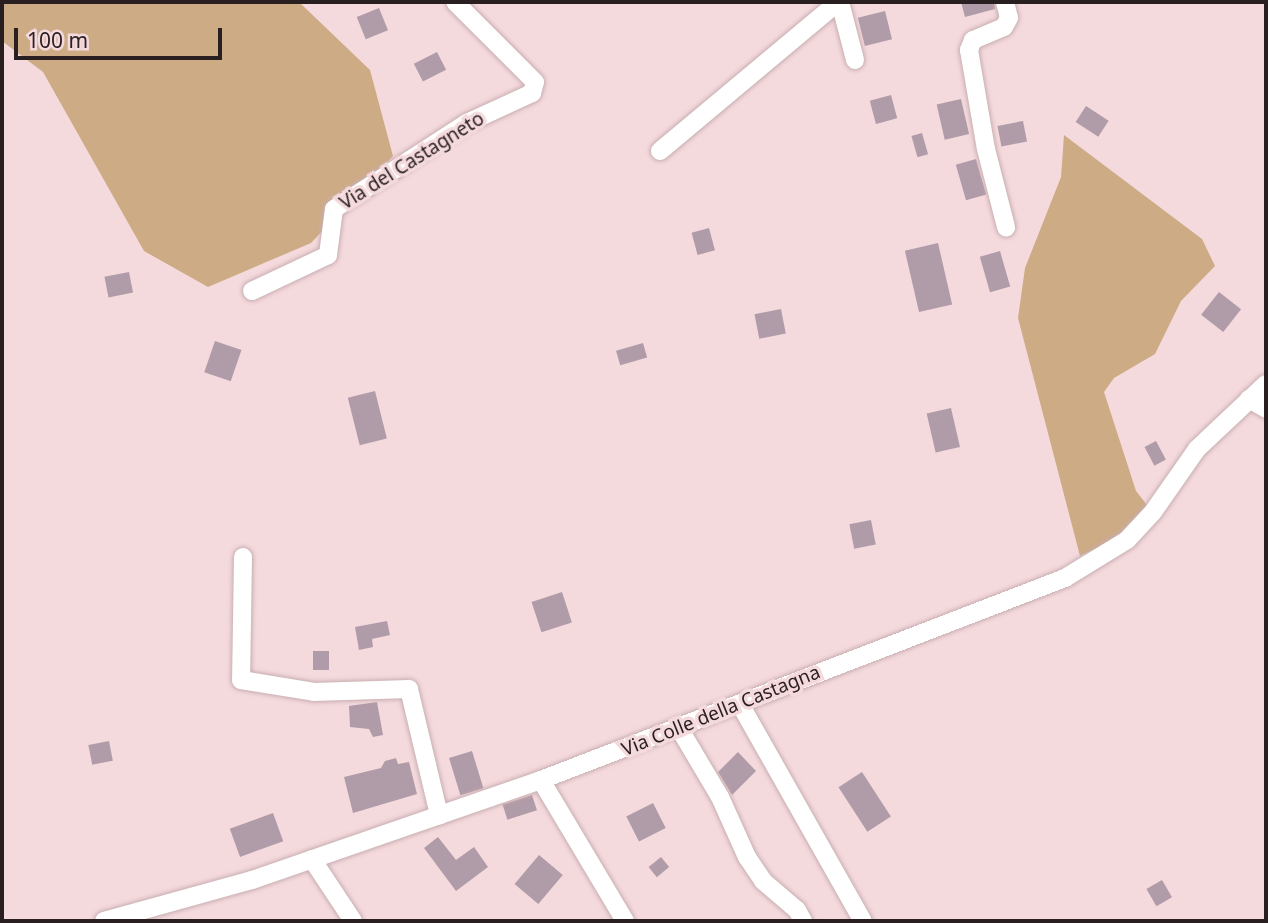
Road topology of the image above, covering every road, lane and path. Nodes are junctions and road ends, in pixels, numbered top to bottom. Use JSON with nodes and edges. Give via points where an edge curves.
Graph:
{"nodes":[{"id":1,"x":455,"y":2,"type":"edge"},
{"id":2,"x":839,"y":2,"type":"edge"},
{"id":3,"x":1005,"y":2,"type":"edge"},
{"id":4,"x":855,"y":60,"type":"dead end"},
{"id":5,"x":660,"y":150,"type":"dead end"},
{"id":6,"x":1006,"y":227,"type":"dead end"},
{"id":7,"x":252,"y":290,"type":"dead end"},
{"id":8,"x":1266,"y":384,"type":"edge"},
{"id":9,"x":1249,"y":399,"type":"junction"},
{"id":10,"x":1266,"y":409,"type":"edge"},
{"id":11,"x":243,"y":557,"type":"dead end"},
{"id":12,"x":740,"y":704,"type":"junction"},
{"id":13,"x":679,"y":728,"type":"junction"},
{"id":14,"x":541,"y":780,"type":"junction"},
{"id":15,"x":439,"y":815,"type":"junction"},
{"id":16,"x":312,"y":859,"type":"junction"},
{"id":17,"x":143,"y":916,"type":"edge"},
{"id":18,"x":104,"y":921,"type":"edge"},
{"id":19,"x":353,"y":921,"type":"edge"},
{"id":20,"x":625,"y":921,"type":"edge"},
{"id":21,"x":803,"y":921,"type":"edge"},
{"id":22,"x":863,"y":921,"type":"edge"}],
"edges":[{"from":1,"to":7,"type":"street","name":"Via del Castagneto","via":[[536,82],[532,93],[467,123],[334,209],[328,255]]},
{"from":2,"to":4,"type":"street"},
{"from":2,"to":5,"type":"street"},
{"from":3,"to":6,"type":"street","via":[[1009,18],[1004,27],[973,40],[969,50],[986,149]]},
{"from":8,"to":9,"type":"street","name":"Via Colle della Castagna"},
{"from":9,"to":10,"type":"street"},
{"from":9,"to":12,"type":"street","name":"Via Colle della Castagna","via":[[1197,449],[1153,512],[1105,557],[1021,597]]},
{"from":11,"to":15,"type":"street","via":[[241,680],[326,693],[409,689]]},
{"from":12,"to":13,"type":"street","name":"Via Colle della Castagna"},
{"from":12,"to":22,"type":"street"},
{"from":13,"to":14,"type":"street","name":"Via Colle della Castagna"},
{"from":13,"to":21,"type":"street","via":[[752,864]]},
{"from":14,"to":15,"type":"street","name":"Via Colle della Castagna"},
{"from":14,"to":20,"type":"street"},
{"from":15,"to":16,"type":"street","name":"Via Colle della Castagna"},
{"from":16,"to":17,"type":"street","name":"Via Colle della Castagna"},
{"from":16,"to":19,"type":"street"},
{"from":17,"to":18,"type":"street","name":"Via Colle della Castagna"}]}
